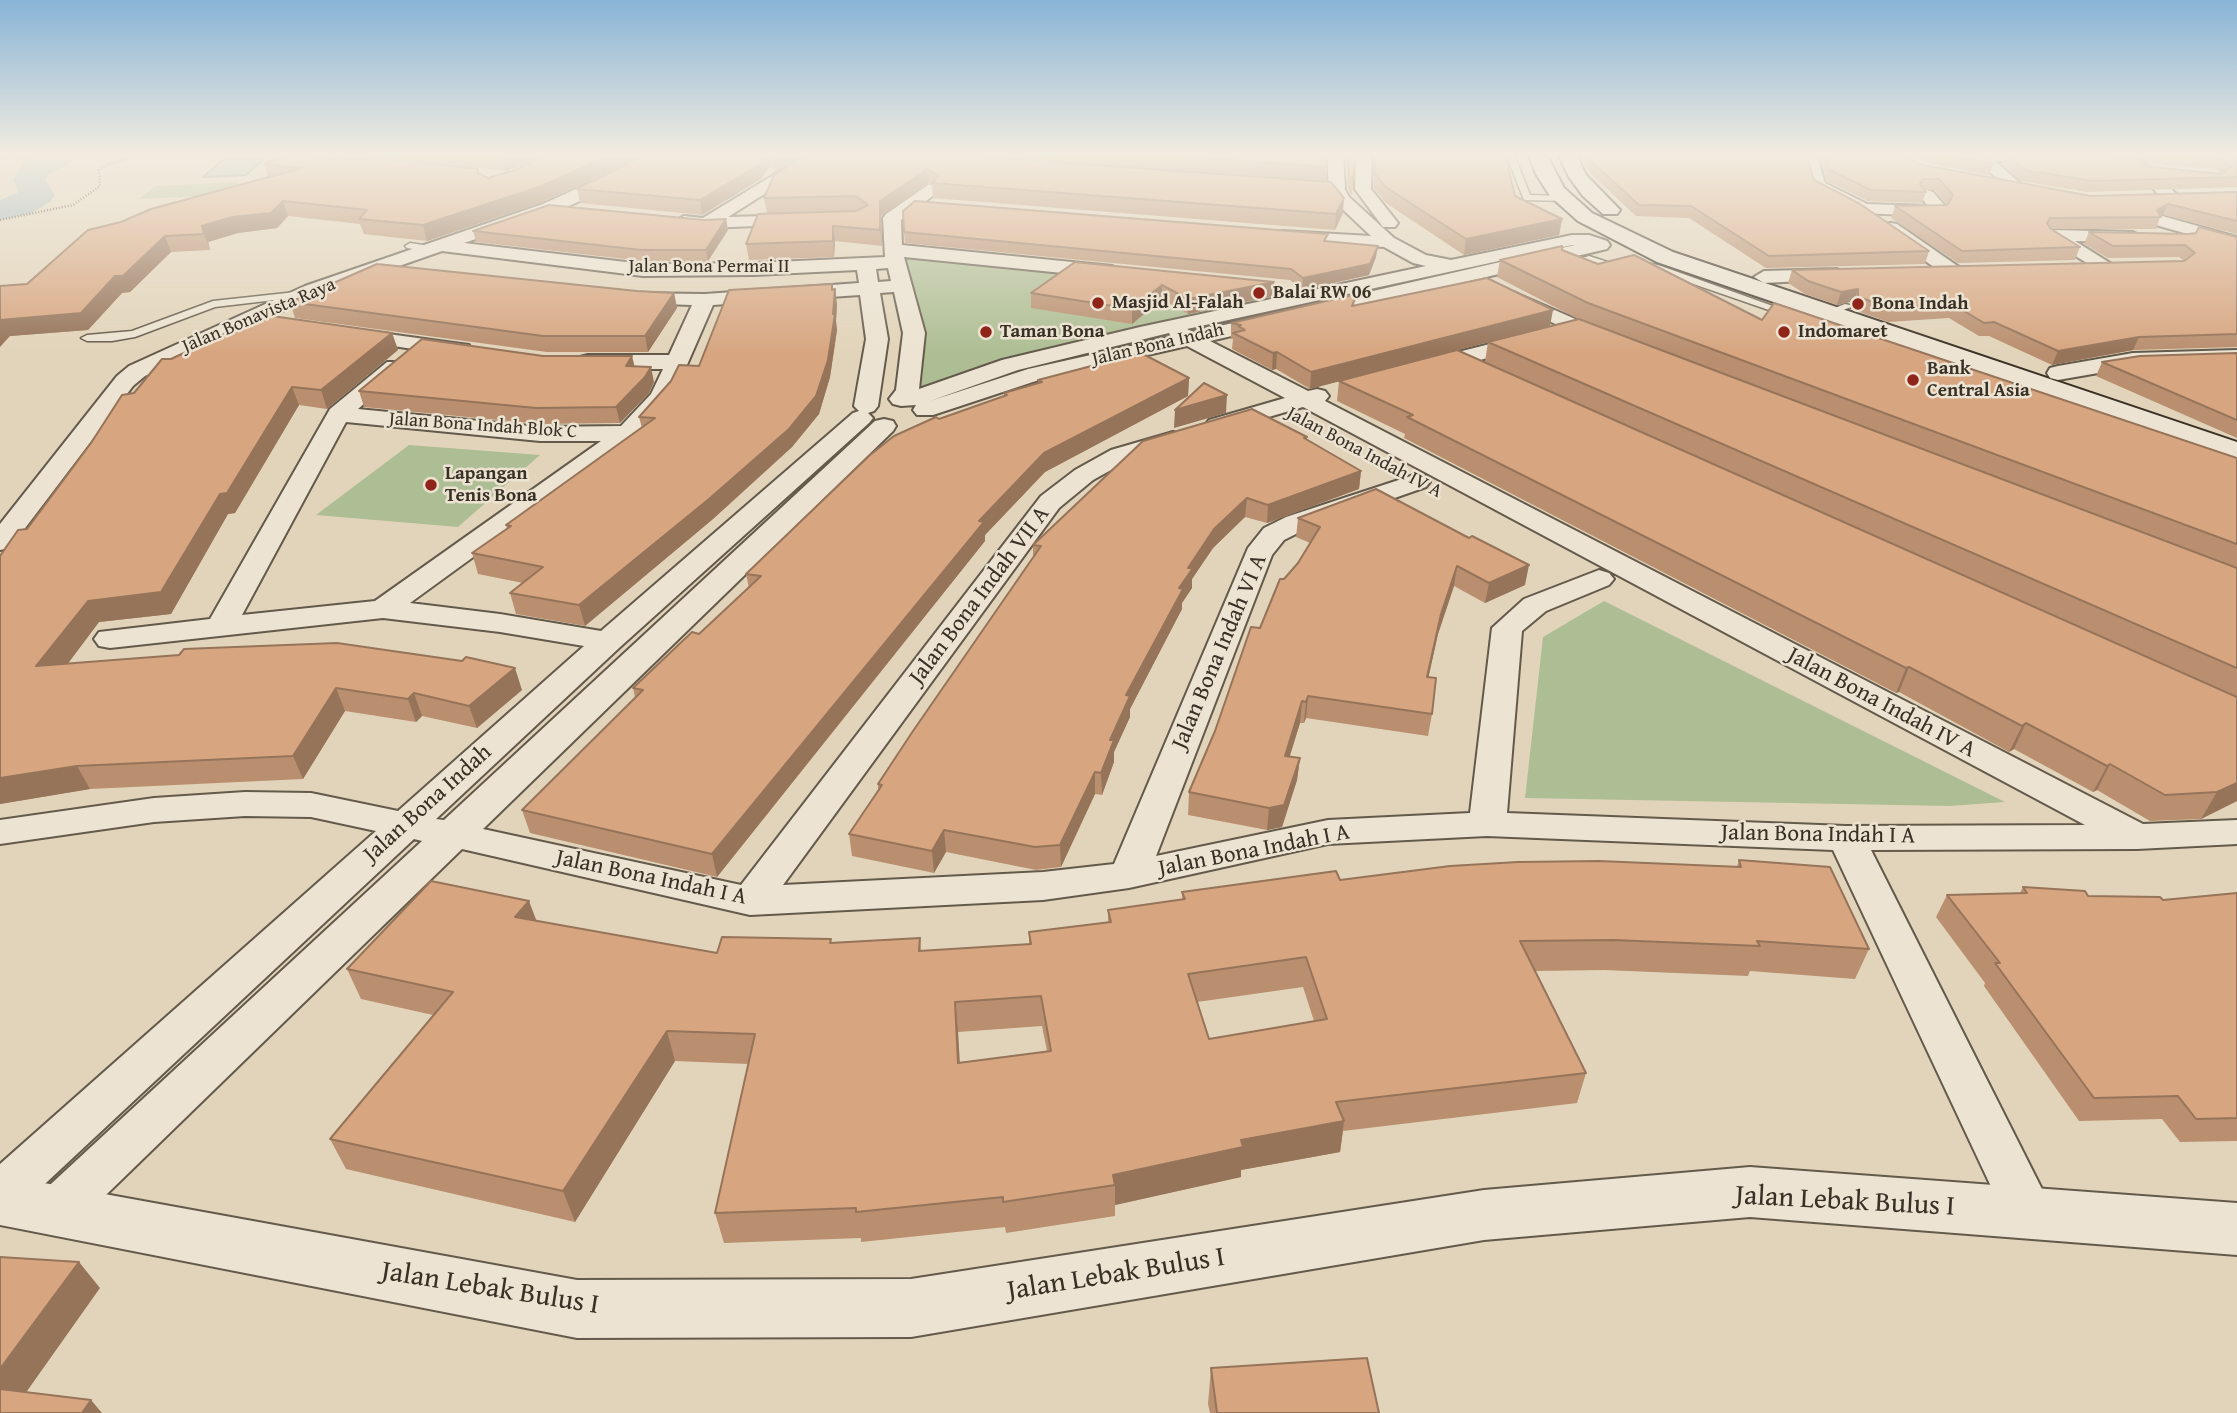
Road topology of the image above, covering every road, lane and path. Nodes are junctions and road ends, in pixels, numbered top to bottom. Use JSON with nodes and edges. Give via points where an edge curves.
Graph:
{"nodes":[{"id":1,"x":511,"y":220,"type":"edge"},
{"id":2,"x":675,"y":220,"type":"edge"},
{"id":3,"x":711,"y":220,"type":"edge"},
{"id":4,"x":817,"y":220,"type":"edge"},
{"id":5,"x":892,"y":220,"type":"edge"},
{"id":6,"x":1363,"y":220,"type":"edge"},
{"id":7,"x":1385,"y":220,"type":"edge"},
{"id":8,"x":1590,"y":220,"type":"edge"},
{"id":9,"x":1627,"y":220,"type":"edge"},
{"id":10,"x":1880,"y":220,"type":"edge"},
{"id":11,"x":2162,"y":220,"type":"edge"},
{"id":12,"x":706,"y":223,"type":"junction"},
{"id":13,"x":1266,"y":234,"type":"edge"},
{"id":14,"x":2180,"y":236,"type":"edge"},
{"id":15,"x":862,"y":241,"type":"edge"},
{"id":16,"x":1388,"y":242,"type":"junction"},
{"id":17,"x":2237,"y":243,"type":"edge"},
{"id":18,"x":426,"y":247,"type":"junction"},
{"id":19,"x":895,"y":256,"type":"junction"},
{"id":20,"x":866,"y":264,"type":"junction"},
{"id":21,"x":2128,"y":266,"type":"edge"},
{"id":22,"x":2103,"y":267,"type":"junction"},
{"id":23,"x":2067,"y":268,"type":"edge"},
{"id":24,"x":363,"y":269,"type":"junction"},
{"id":25,"x":1619,"y":269,"type":"junction"},
{"id":26,"x":1458,"y":270,"type":"junction"},
{"id":27,"x":1973,"y":270,"type":"edge"},
{"id":28,"x":1952,"y":271,"type":"junction"},
{"id":29,"x":1924,"y":272,"type":"edge"},
{"id":30,"x":1127,"y":273,"type":"edge"},
{"id":31,"x":418,"y":274,"type":"edge"},
{"id":32,"x":1856,"y":274,"type":"edge"},
{"id":33,"x":1764,"y":277,"type":"junction"},
{"id":34,"x":902,"y":286,"type":"junction"},
{"id":35,"x":1265,"y":287,"type":"edge"},
{"id":36,"x":869,"y":289,"type":"junction"},
{"id":37,"x":309,"y":292,"type":"junction"},
{"id":38,"x":1320,"y":292,"type":"junction"},
{"id":39,"x":613,"y":295,"type":"edge"},
{"id":40,"x":705,"y":300,"type":"junction"},
{"id":41,"x":1829,"y":317,"type":"junction"},
{"id":42,"x":248,"y":320,"type":"junction"},
{"id":43,"x":289,"y":326,"type":"edge"},
{"id":44,"x":1576,"y":328,"type":"junction"},
{"id":45,"x":329,"y":331,"type":"edge"},
{"id":46,"x":1164,"y":335,"type":"junction"},
{"id":47,"x":87,"y":338,"type":"dead end"},
{"id":48,"x":421,"y":345,"type":"junction"},
{"id":49,"x":1628,"y":348,"type":"edge"},
{"id":50,"x":484,"y":354,"type":"edge"},
{"id":51,"x":2237,"y":357,"type":"edge"},
{"id":52,"x":1455,"y":359,"type":"junction"},
{"id":53,"x":573,"y":362,"type":"edge"},
{"id":54,"x":677,"y":362,"type":"junction"},
{"id":55,"x":1402,"y":373,"type":"edge"},
{"id":56,"x":2058,"y":373,"type":"junction"},
{"id":57,"x":1493,"y":377,"type":"edge"},
{"id":58,"x":1335,"y":391,"type":"dead end"},
{"id":59,"x":1305,"y":399,"type":"junction"},
{"id":60,"x":1278,"y":407,"type":"junction"},
{"id":61,"x":891,"y":410,"type":"junction"},
{"id":62,"x":338,"y":414,"type":"junction"},
{"id":63,"x":2237,"y":431,"type":"edge"},
{"id":64,"x":628,"y":433,"type":"junction"},
{"id":65,"x":2237,"y":452,"type":"edge"},
{"id":66,"x":1418,"y":482,"type":"junction"},
{"id":67,"x":0,"y":542,"type":"edge"},
{"id":68,"x":1612,"y":574,"type":"junction"},
{"id":69,"x":383,"y":609,"type":"junction"},
{"id":70,"x":221,"y":626,"type":"junction"},
{"id":71,"x":110,"y":639,"type":"dead end"},
{"id":72,"x":608,"y":641,"type":"junction"},
{"id":73,"x":406,"y":824,"type":"junction"},
{"id":74,"x":1487,"y":824,"type":"junction"},
{"id":75,"x":0,"y":832,"type":"edge"},
{"id":76,"x":2237,"y":832,"type":"edge"},
{"id":77,"x":454,"y":835,"type":"junction"},
{"id":78,"x":2137,"y":837,"type":"junction"},
{"id":79,"x":1846,"y":838,"type":"junction"},
{"id":80,"x":1129,"y":875,"type":"junction"},
{"id":81,"x":750,"y":901,"type":"junction"},
{"id":82,"x":0,"y":1197,"type":"edge"},
{"id":83,"x":57,"y":1210,"type":"junction"},
{"id":84,"x":2029,"y":1213,"type":"junction"},
{"id":85,"x":2237,"y":1229,"type":"edge"}],
"edges":[{"from":1,"to":18,"type":"street","name":"Jalan Bonavista Raya"},
{"from":2,"to":12,"type":"street"},
{"from":3,"to":12,"type":"street"},
{"from":4,"to":12,"type":"street"},
{"from":5,"to":19,"type":"street"},
{"from":6,"to":16,"type":"street"},
{"from":7,"to":26,"type":"street"},
{"from":8,"to":41,"type":"main road","via":[[1665,257]]},
{"from":9,"to":33,"type":"main road","via":[[1648,233]]},
{"from":10,"to":28,"type":"street"},
{"from":11,"to":17,"type":"street"},
{"from":13,"to":16,"type":"street"},
{"from":14,"to":22,"type":"street","via":[[2184,238],[2048,229]]},
{"from":15,"to":20,"type":"street"},
{"from":16,"to":26,"type":"street","via":[[1420,259]]},
{"from":18,"to":20,"type":"street","name":"Jalan Bona Permai II","via":[[643,270]]},
{"from":18,"to":24,"type":"street","name":"Jalan Bonavista Raya"},
{"from":19,"to":20,"type":"street","name":"Jalan Bona Permai II"},
{"from":19,"to":30,"type":"street","name":"Jalan Bona Permai II"},
{"from":19,"to":34,"type":"street"},
{"from":20,"to":36,"type":"street"},
{"from":21,"to":22,"type":"street"},
{"from":22,"to":23,"type":"street"},
{"from":24,"to":31,"type":"street"},
{"from":24,"to":37,"type":"street","name":"Jalan Bonavista Raya"},
{"from":25,"to":25,"type":"lane","via":[[1590,274],[1564,265],[1589,259]]},
{"from":25,"to":41,"type":"lane","via":[[1654,267]]},
{"from":26,"to":26,"type":"street","name":"Jalan Bona Indah","via":[[1580,239],[1601,245]]},
{"from":26,"to":38,"type":"street","name":"Jalan Bona Indah"},
{"from":26,"to":44,"type":"street"},
{"from":26,"to":46,"type":"street","name":"Jalan Bona Indah"},
{"from":27,"to":28,"type":"street"},
{"from":28,"to":29,"type":"street"},
{"from":32,"to":33,"type":"street"},
{"from":33,"to":41,"type":"main road"},
{"from":34,"to":36,"type":"street"},
{"from":34,"to":61,"type":"street","via":[[914,333],[907,390]]},
{"from":35,"to":38,"type":"street"},
{"from":36,"to":40,"type":"street"},
{"from":36,"to":61,"type":"street"},
{"from":37,"to":42,"type":"street","name":"Jalan Bonavista Raya"},
{"from":37,"to":47,"type":"lane","via":[[214,298],[135,334]]},
{"from":38,"to":46,"type":"street","name":"Jalan Bona Indah"},
{"from":39,"to":40,"type":"street"},
{"from":40,"to":54,"type":"street"},
{"from":41,"to":56,"type":"main road"},
{"from":41,"to":65,"type":"main road"},
{"from":42,"to":43,"type":"street"},
{"from":42,"to":67,"type":"street","name":"Jalan Bonavista Raya","via":[[152,363],[125,381]]},
{"from":44,"to":49,"type":"street"},
{"from":44,"to":52,"type":"street"},
{"from":45,"to":48,"type":"street"},
{"from":46,"to":59,"type":"street","name":"Jalan Bona Indah IV A"},
{"from":46,"to":60,"type":"street","name":"Jalan Bona Indah IV A"},
{"from":46,"to":61,"type":"street","name":"Jalan Bona Indah","via":[[1036,374]]},
{"from":48,"to":50,"type":"street"},
{"from":48,"to":62,"type":"street"},
{"from":51,"to":56,"type":"street","via":[[2133,360]]},
{"from":52,"to":55,"type":"street"},
{"from":52,"to":57,"type":"street"},
{"from":53,"to":54,"type":"street"},
{"from":54,"to":64,"type":"street","via":[[661,397]]},
{"from":56,"to":63,"type":"main road"},
{"from":58,"to":59,"type":"street","name":"Jalan Bona Indah VII A"},
{"from":59,"to":60,"type":"street","name":"Jalan Bona Indah VII A"},
{"from":59,"to":68,"type":"street","name":"Jalan Bona Indah IV A"},
{"from":60,"to":66,"type":"street","name":"Jalan Bona Indah IV A"},
{"from":60,"to":81,"type":"street","name":"Jalan Bona Indah VII A","via":[[1120,456],[1084,475],[1050,502]]},
{"from":61,"to":72,"type":"street","name":"Jalan Bona Indah"},
{"from":61,"to":77,"type":"street","name":"Jalan Bona Indah"},
{"from":62,"to":64,"type":"street","name":"Jalan Bona Indah Blok C","via":[[540,434]]},
{"from":62,"to":70,"type":"street"},
{"from":64,"to":69,"type":"street"},
{"from":66,"to":68,"type":"street","name":"Jalan Bona Indah IV A"},
{"from":66,"to":80,"type":"street","name":"Jalan Bona Indah VI A","via":[[1296,523],[1274,534],[1258,554]]},
{"from":68,"to":74,"type":"street","via":[[1535,605],[1507,628]]},
{"from":68,"to":78,"type":"street","name":"Jalan Bona Indah IV A"},
{"from":69,"to":70,"type":"street"},
{"from":69,"to":72,"type":"street"},
{"from":70,"to":71,"type":"street"},
{"from":72,"to":73,"type":"street","name":"Jalan Bona Indah"},
{"from":73,"to":75,"type":"street","name":"Jalan Bona Indah I A","via":[[311,805],[244,804],[154,810]]},
{"from":73,"to":77,"type":"street","name":"Jalan Bona Indah I A"},
{"from":73,"to":82,"type":"street","name":"Jalan Bona Indah"},
{"from":74,"to":79,"type":"street","name":"Jalan Bona Indah I A"},
{"from":74,"to":80,"type":"street","name":"Jalan Bona Indah I A","via":[[1328,832]]},
{"from":76,"to":78,"type":"street","name":"Jalan Bona Indah I A"},
{"from":77,"to":81,"type":"street","name":"Jalan Bona Indah I A"},
{"from":77,"to":83,"type":"street","name":"Jalan Bona Indah"},
{"from":78,"to":79,"type":"street","name":"Jalan Bona Indah I A"},
{"from":79,"to":84,"type":"street"},
{"from":80,"to":81,"type":"street","name":"Jalan Bona Indah I A","via":[[1042,886]]},
{"from":82,"to":83,"type":"main road","name":"Jalan Lebak Bulus I"},
{"from":83,"to":84,"type":"main road","name":"Jalan Lebak Bulus I","via":[[577,1309],[911,1308],[1484,1215],[1750,1192]]},
{"from":84,"to":85,"type":"main road","name":"Jalan Lebak Bulus I"}]}
